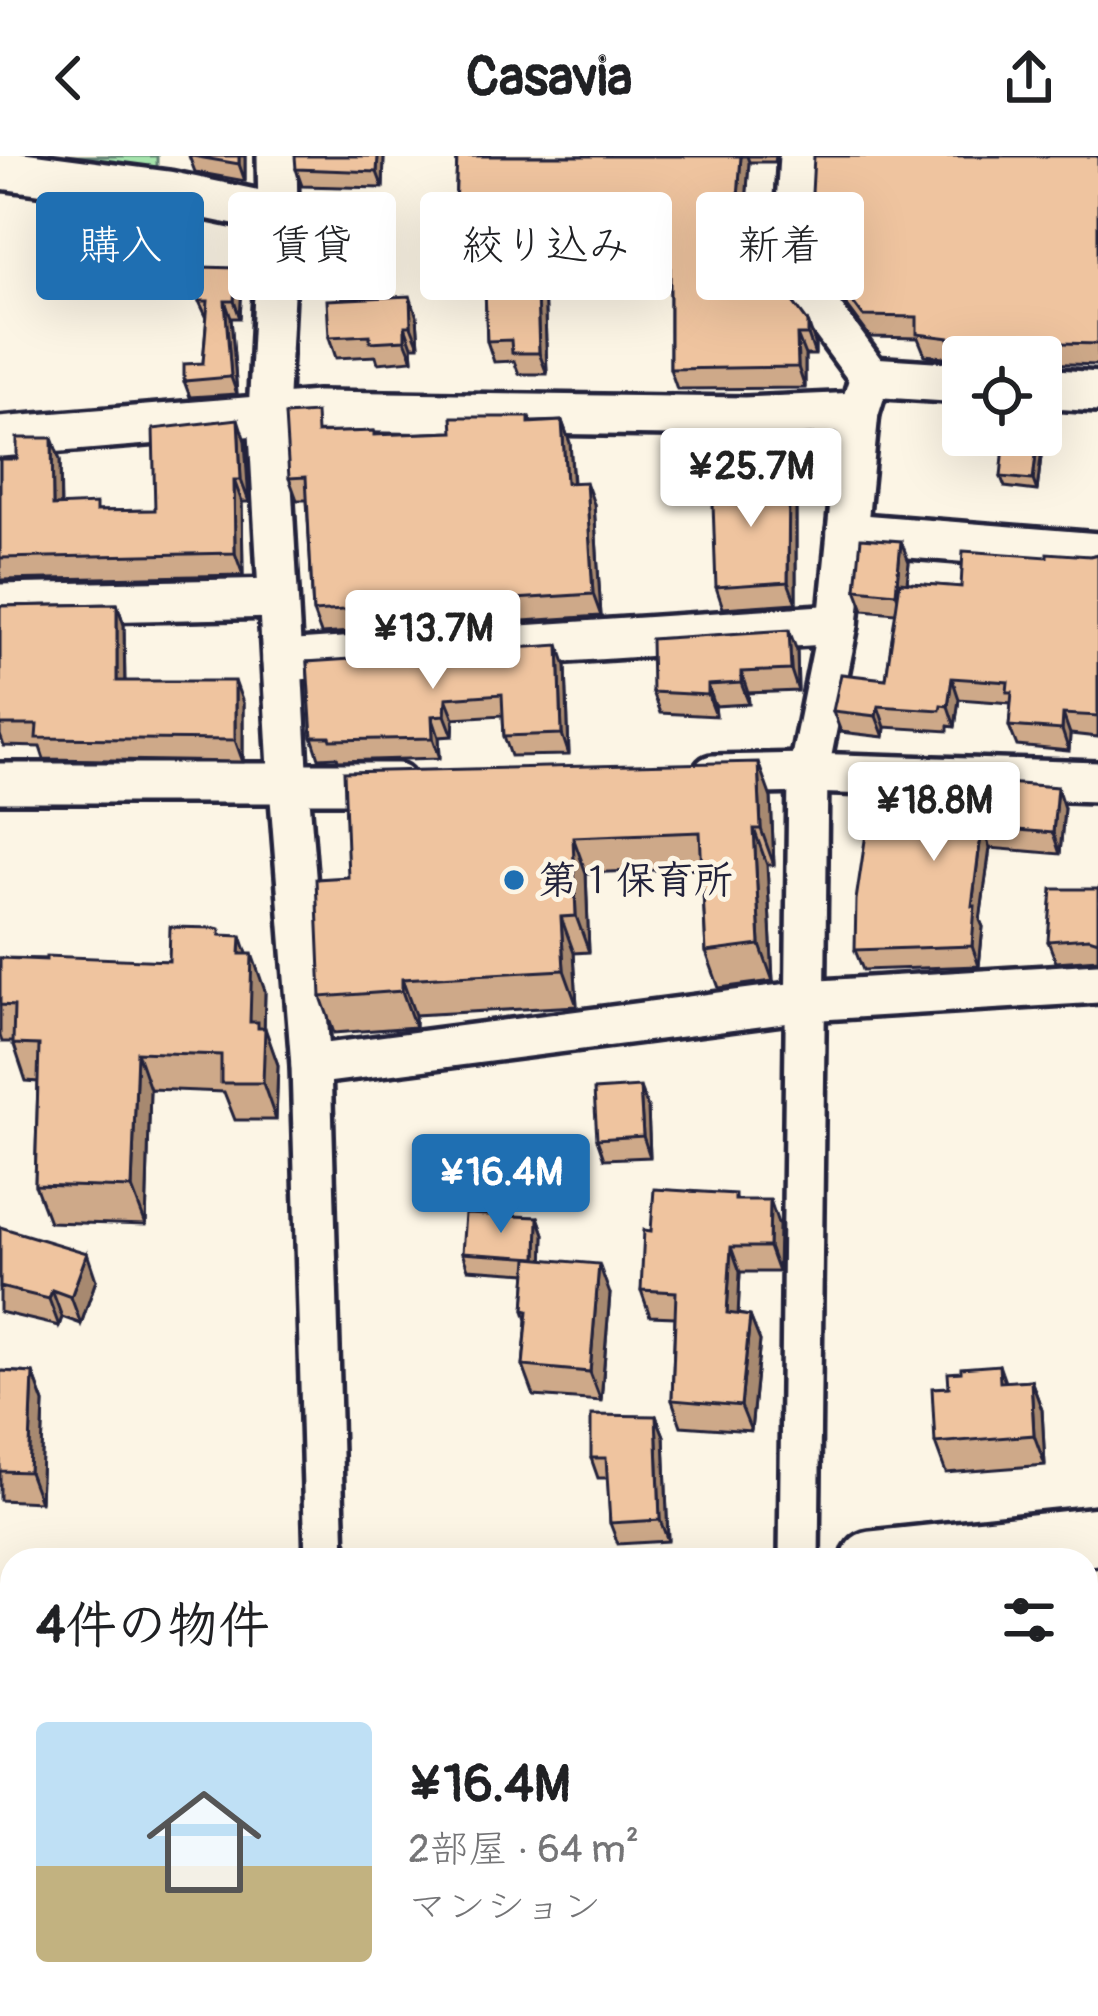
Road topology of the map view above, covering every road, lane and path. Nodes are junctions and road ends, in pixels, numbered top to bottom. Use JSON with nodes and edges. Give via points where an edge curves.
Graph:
{"nodes":[{"id":1,"x":277,"y":156,"type":"edge"},
{"id":2,"x":799,"y":156,"type":"edge"},
{"id":3,"x":0,"y":169,"type":"edge"},
{"id":4,"x":168,"y":174,"type":"edge"},
{"id":5,"x":278,"y":192,"type":"edge"},
{"id":6,"x":228,"y":196,"type":"edge"},
{"id":7,"x":274,"y":300,"type":"edge"},
{"id":8,"x":942,"y":386,"type":"edge"},
{"id":9,"x":1062,"y":389,"type":"edge"},
{"id":10,"x":1098,"y":392,"type":"edge"},
{"id":11,"x":865,"y":395,"type":"junction"},
{"id":12,"x":268,"y":415,"type":"junction"},
{"id":13,"x":0,"y":437,"type":"edge"},
{"id":14,"x":847,"y":533,"type":"junction"},
{"id":15,"x":1098,"y":553,"type":"edge"},
{"id":16,"x":277,"y":598,"type":"junction"},
{"id":17,"x":0,"y":604,"type":"edge"},
{"id":18,"x":838,"y":624,"type":"junction"},
{"id":19,"x":282,"y":661,"type":"junction"},
{"id":20,"x":808,"y":773,"type":"junction"},
{"id":21,"x":667,"y":776,"type":"edge"},
{"id":22,"x":430,"y":782,"type":"edge"},
{"id":23,"x":1098,"y":782,"type":"edge"},
{"id":24,"x":0,"y":783,"type":"edge"},
{"id":25,"x":289,"y":786,"type":"junction"},
{"id":26,"x":1098,"y":983,"type":"edge"},
{"id":27,"x":805,"y":1001,"type":"junction"},
{"id":28,"x":311,"y":1065,"type":"junction"},
{"id":29,"x":1098,"y":1535,"type":"edge"},
{"id":30,"x":325,"y":1548,"type":"edge"},
{"id":31,"x":799,"y":1548,"type":"edge"},
{"id":32,"x":980,"y":1548,"type":"edge"}],
"edges":[{"from":1,"to":5,"type":"street"},
{"from":2,"to":11,"type":"street","via":[[792,271]]},
{"from":3,"to":4,"type":"street"},
{"from":4,"to":6,"type":"street"},
{"from":7,"to":12,"type":"street"},
{"from":8,"to":11,"type":"street"},
{"from":9,"to":10,"type":"street"},
{"from":11,"to":12,"type":"street","via":[[745,417]]},
{"from":11,"to":14,"type":"street"},
{"from":12,"to":13,"type":"street"},
{"from":12,"to":16,"type":"street"},
{"from":14,"to":15,"type":"street"},
{"from":14,"to":18,"type":"street"},
{"from":16,"to":17,"type":"street"},
{"from":16,"to":19,"type":"street"},
{"from":18,"to":19,"type":"street"},
{"from":18,"to":20,"type":"street"},
{"from":19,"to":25,"type":"street"},
{"from":20,"to":21,"type":"street"},
{"from":20,"to":23,"type":"street"},
{"from":20,"to":27,"type":"street"},
{"from":22,"to":25,"type":"street"},
{"from":24,"to":25,"type":"street"},
{"from":25,"to":28,"type":"street"},
{"from":26,"to":27,"type":"street"},
{"from":27,"to":28,"type":"street"},
{"from":27,"to":31,"type":"street"},
{"from":28,"to":30,"type":"street"},
{"from":29,"to":32,"type":"highway"}]}
